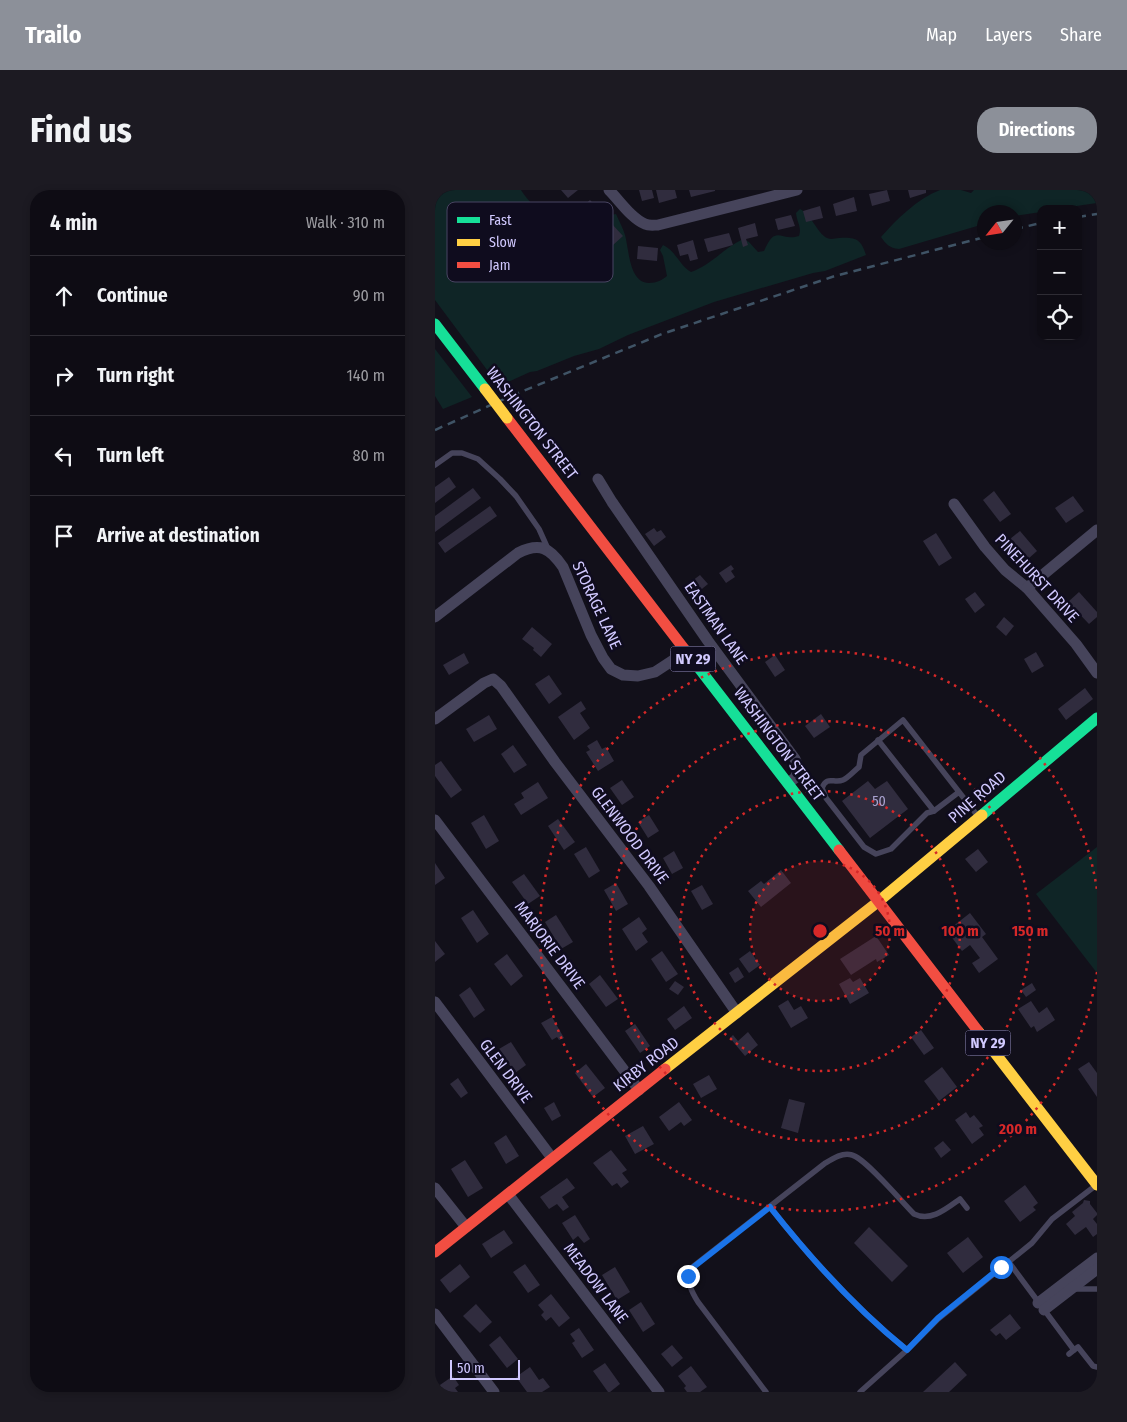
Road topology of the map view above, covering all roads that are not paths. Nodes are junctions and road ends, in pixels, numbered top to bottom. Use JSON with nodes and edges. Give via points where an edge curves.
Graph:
{"nodes":[{"id":1,"x":609,"y":190,"type":"edge"},
{"id":2,"x":797,"y":190,"type":"edge"},
{"id":3,"x":435,"y":324,"type":"edge"},
{"id":4,"x":435,"y":465,"type":"edge"},
{"id":5,"x":598,"y":479,"type":"dead end"},
{"id":6,"x":954,"y":504,"type":"dead end"},
{"id":7,"x":1097,"y":530,"type":"edge"},
{"id":8,"x":549,"y":551,"type":"junction"},
{"id":9,"x":1027,"y":588,"type":"junction"},
{"id":10,"x":435,"y":617,"type":"edge"},
{"id":11,"x":687,"y":652,"type":"junction"},
{"id":12,"x":1097,"y":673,"type":"edge"},
{"id":13,"x":1097,"y":718,"type":"edge"},
{"id":14,"x":435,"y":719,"type":"edge"},
{"id":15,"x":879,"y":740,"type":"junction"},
{"id":16,"x":788,"y":783,"type":"junction"},
{"id":17,"x":959,"y":792,"type":"junction"},
{"id":18,"x":935,"y":811,"type":"junction"},
{"id":19,"x":979,"y":817,"type":"junction"},
{"id":20,"x":435,"y":820,"type":"edge"},
{"id":21,"x":879,"y":901,"type":"junction"},
{"id":22,"x":435,"y":1002,"type":"edge"},
{"id":23,"x":737,"y":1013,"type":"junction"},
{"id":24,"x":639,"y":1090,"type":"junction"},
{"id":25,"x":552,"y":1158,"type":"junction"},
{"id":26,"x":1097,"y":1185,"type":"edge"},
{"id":27,"x":435,"y":1188,"type":"edge"},
{"id":28,"x":508,"y":1194,"type":"junction"},
{"id":29,"x":770,"y":1207,"type":"junction"},
{"id":30,"x":967,"y":1208,"type":"dead end"},
{"id":31,"x":466,"y":1227,"type":"junction"},
{"id":32,"x":435,"y":1252,"type":"edge"},
{"id":33,"x":1097,"y":1258,"type":"edge"},
{"id":34,"x":1007,"y":1261,"type":"junction"},
{"id":35,"x":1097,"y":1269,"type":"edge"},
{"id":36,"x":1097,"y":1289,"type":"edge"},
{"id":37,"x":1070,"y":1290,"type":"junction"},
{"id":38,"x":1041,"y":1306,"type":"junction"},
{"id":39,"x":435,"y":1314,"type":"edge"},
{"id":40,"x":907,"y":1350,"type":"junction"},
{"id":41,"x":1074,"y":1350,"type":"junction"},
{"id":42,"x":1069,"y":1354,"type":"dead end"},
{"id":43,"x":1097,"y":1367,"type":"edge"},
{"id":44,"x":494,"y":1392,"type":"edge"},
{"id":45,"x":659,"y":1392,"type":"edge"},
{"id":46,"x":766,"y":1392,"type":"edge"},
{"id":47,"x":860,"y":1392,"type":"edge"}],
"edges":[{"from":1,"to":2,"type":"street","via":[[639,220],[658,226]]},
{"from":3,"to":11,"type":"main road","name":"WASHINGTON STREET","number":"NY 29","bridge":true},
{"from":4,"to":8,"type":"lane","via":[[452,453],[462,452],[478,458],[516,496],[539,529]]},
{"from":5,"to":16,"type":"street","name":"EASTMAN LANE","via":[[708,641],[795,759],[799,769]]},
{"from":6,"to":9,"type":"street","name":"PINEHURST DRIVE","via":[[985,547]]},
{"from":7,"to":9,"type":"street"},
{"from":8,"to":10,"type":"street","name":"STORAGE LANE","via":[[539,546],[519,552]]},
{"from":8,"to":11,"type":"street","name":"STORAGE LANE","via":[[563,567],[591,635],[611,669],[623,675],[638,676],[655,672]]},
{"from":9,"to":12,"type":"street","name":"PINEHURST DRIVE"},
{"from":11,"to":16,"type":"main road","name":"WASHINGTON STREET","number":"NY 29"},
{"from":13,"to":19,"type":"main road","name":"PINE ROAD"},
{"from":14,"to":23,"type":"street","name":"GLENWOOD DRIVE","via":[[484,683],[493,679],[501,686],[649,886]]},
{"from":15,"to":17,"type":"lane","via":[[903,720]]},
{"from":15,"to":18,"type":"lane"},
{"from":15,"to":18,"type":"lane","via":[[861,755],[859,767],[843,780],[825,782],[822,788],[864,847],[876,854],[891,849],[927,813]]},
{"from":16,"to":21,"type":"main road","name":"WASHINGTON STREET","number":"NY 29"},
{"from":17,"to":18,"type":"lane"},
{"from":17,"to":19,"type":"lane"},
{"from":19,"to":21,"type":"main road","name":"PINE ROAD"},
{"from":20,"to":24,"type":"street","name":"MARJORIE DRIVE"},
{"from":21,"to":23,"type":"main road","name":"KIRBY ROAD"},
{"from":21,"to":26,"type":"main road","name":"WASHINGTON STREET","number":"NY 29"},
{"from":22,"to":25,"type":"street","name":"GLEN DRIVE"},
{"from":23,"to":24,"type":"main road","name":"KIRBY ROAD"},
{"from":24,"to":25,"type":"main road","name":"KIRBY ROAD"},
{"from":25,"to":28,"type":"main road","name":"KIRBY ROAD"},
{"from":26,"to":34,"type":"lane"},
{"from":27,"to":31,"type":"street"},
{"from":28,"to":31,"type":"main road","name":"KIRBY ROAD"},
{"from":28,"to":45,"type":"street","name":"MEADOW LANE"},
{"from":29,"to":30,"type":"lane","via":[[834,1157],[853,1155],[865,1162],[913,1214],[927,1217],[960,1199]]},
{"from":29,"to":40,"type":"lane","via":[[798,1243]]},
{"from":29,"to":46,"type":"lane","via":[[691,1269],[688,1276],[698,1302]]},
{"from":31,"to":32,"type":"main road","name":"KIRBY ROAD"},
{"from":33,"to":38,"type":"street"},
{"from":34,"to":38,"type":"lane"},
{"from":34,"to":40,"type":"lane","via":[[938,1318]]},
{"from":35,"to":37,"type":"street"},
{"from":36,"to":37,"type":"lane"},
{"from":37,"to":38,"type":"street"},
{"from":38,"to":41,"type":"lane"},
{"from":39,"to":44,"type":"street"},
{"from":40,"to":47,"type":"lane"},
{"from":41,"to":42,"type":"lane"},
{"from":41,"to":43,"type":"lane","via":[[1078,1348]]}]}
